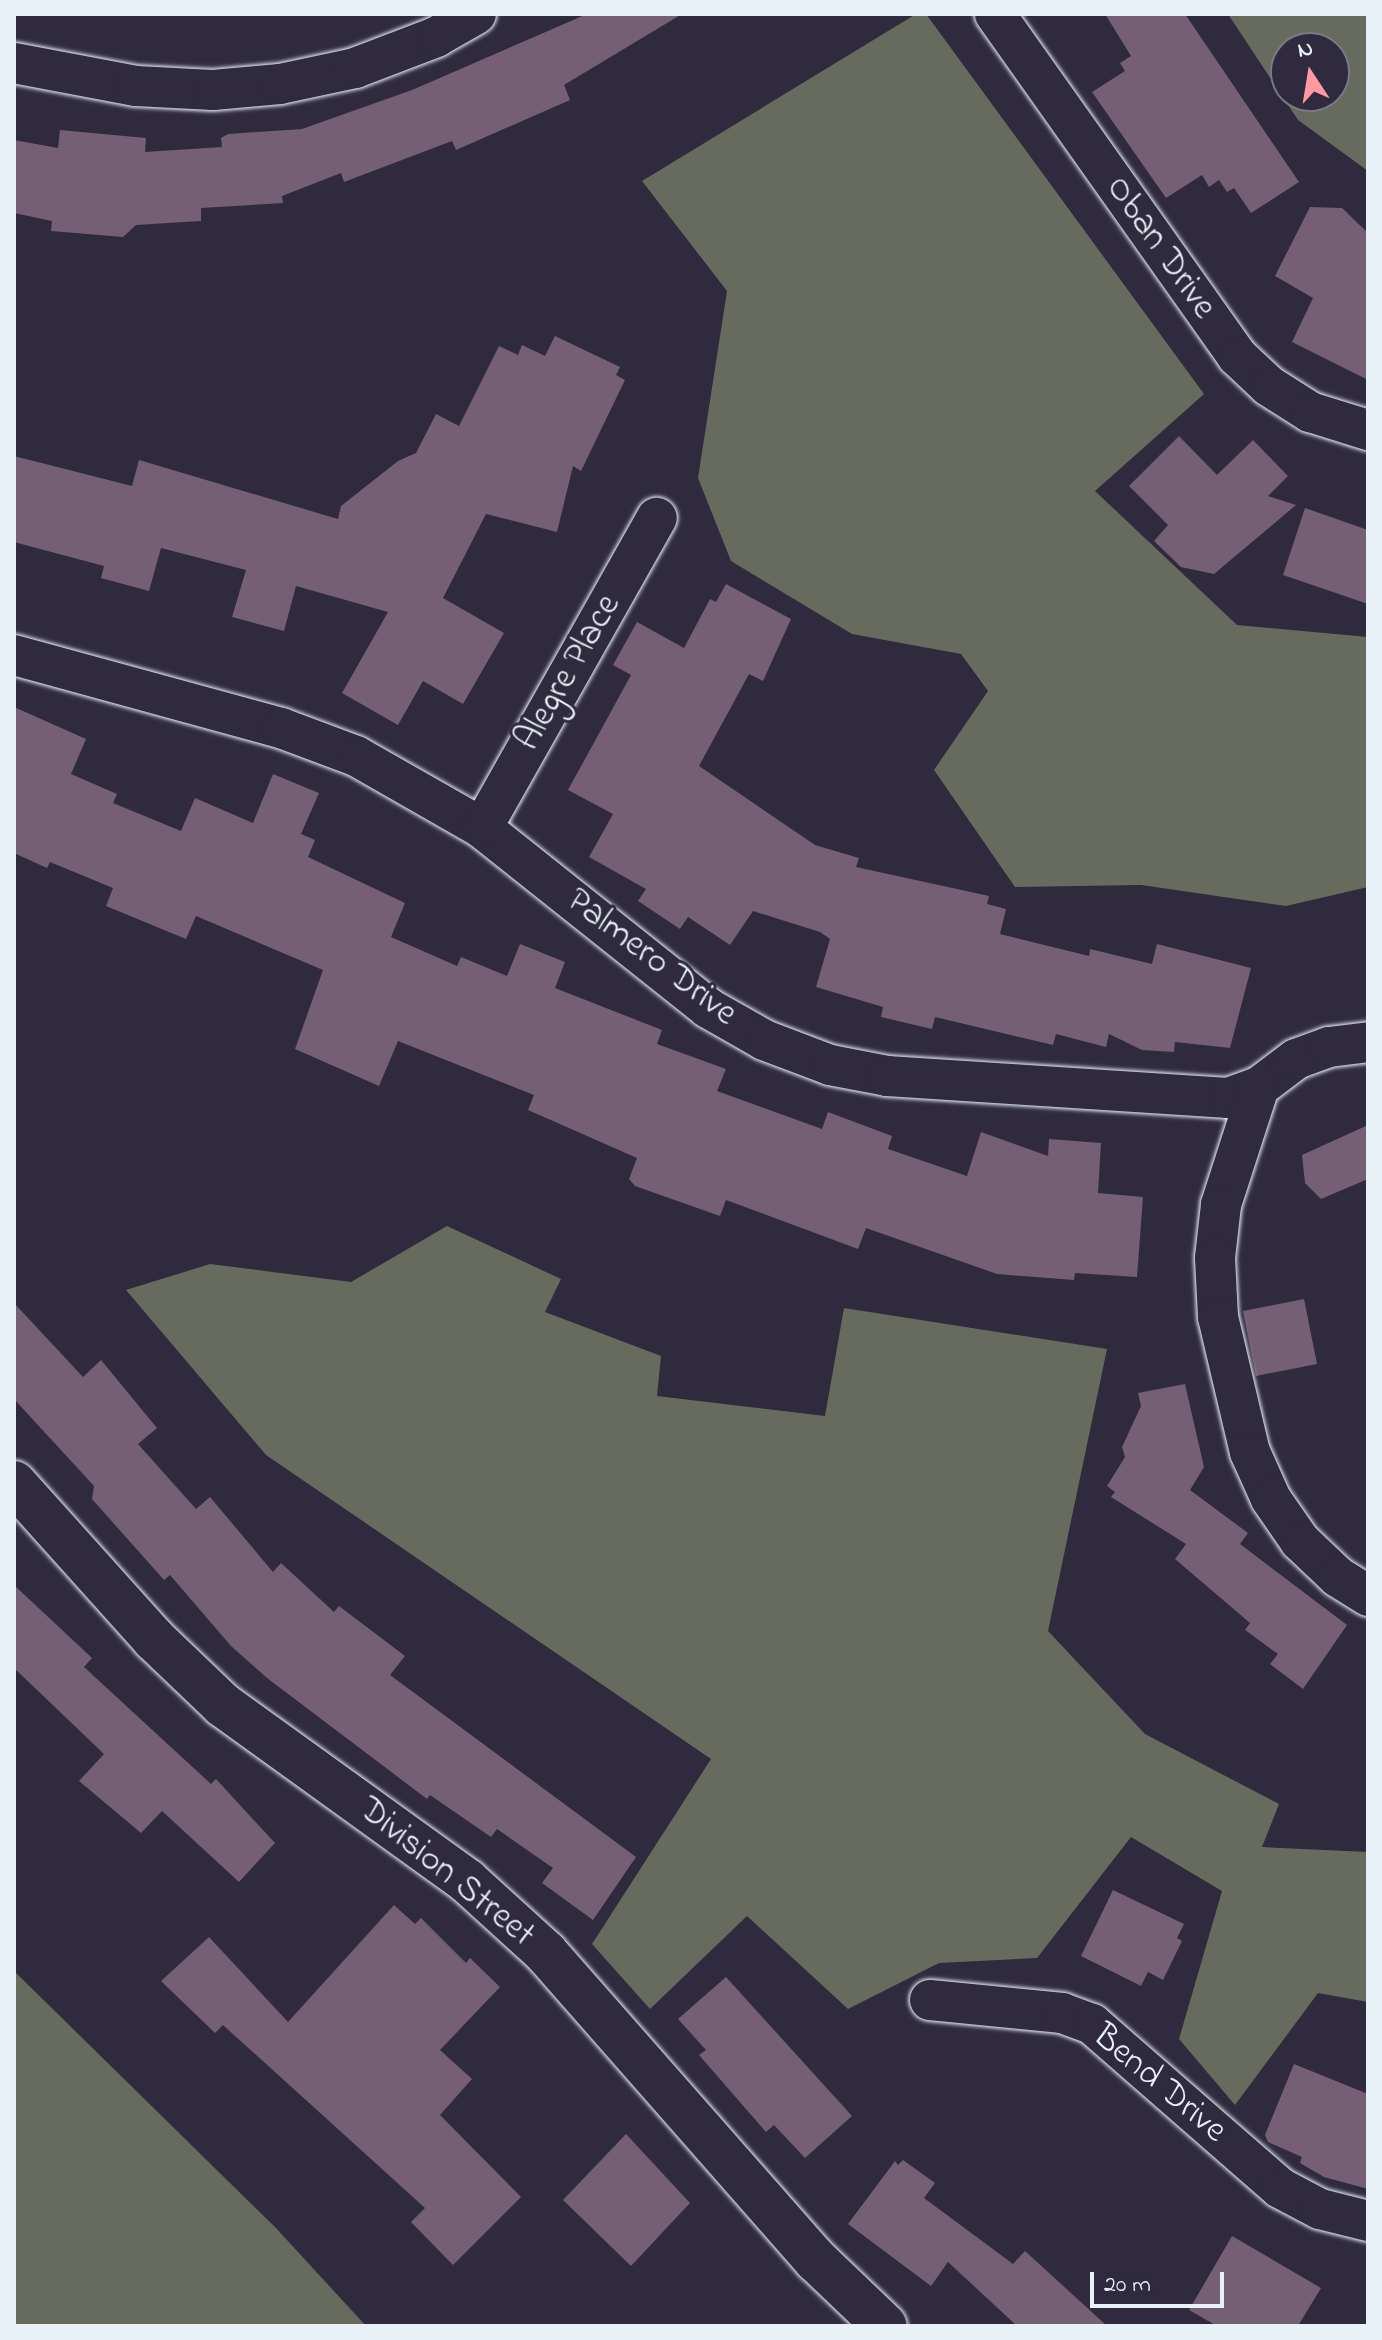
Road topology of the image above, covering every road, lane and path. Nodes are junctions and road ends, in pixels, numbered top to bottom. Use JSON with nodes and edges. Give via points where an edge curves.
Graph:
{"nodes":[{"id":1,"x":476,"y":14,"type":"edge"},
{"id":2,"x":995,"y":14,"type":"edge"},
{"id":3,"x":14,"y":63,"type":"edge"},
{"id":4,"x":1368,"y":430,"type":"edge"},
{"id":5,"x":657,"y":518,"type":"dead end"},
{"id":6,"x":14,"y":655,"type":"edge"},
{"id":7,"x":482,"y":828,"type":"junction"},
{"id":8,"x":1368,"y":1042,"type":"edge"},
{"id":9,"x":1259,"y":1087,"type":"junction"},
{"id":10,"x":14,"y":1483,"type":"edge"},
{"id":11,"x":1368,"y":1596,"type":"edge"},
{"id":12,"x":930,"y":2000,"type":"dead end"},
{"id":13,"x":1368,"y":2221,"type":"edge"},
{"id":14,"x":885,"y":2326,"type":"edge"}],
"edges":[{"from":1,"to":3,"type":"street","via":[[436,37],[355,68],[280,84],[213,90],[136,86]]},
{"from":2,"to":4,"type":"street","name":"Oban Drive","via":[[1237,356],[1269,386],[1310,412]]},
{"from":5,"to":7,"type":"street","name":"Alegre Place"},
{"from":6,"to":7,"type":"street","name":"Palmero Drive","via":[[281,728],[356,756]]},
{"from":7,"to":9,"type":"street","name":"Palmero Drive","via":[[708,1008],[764,1040],[830,1065],[887,1076],[1228,1098]]},
{"from":8,"to":9,"type":"street","name":"Palmero Drive","via":[[1329,1047],[1296,1059]]},
{"from":9,"to":11,"type":"street","via":[[1221,1205],[1215,1258],[1218,1317],[1250,1452],[1271,1499],[1300,1541],[1338,1577]]},
{"from":10,"to":14,"type":"street","name":"Division Street","via":[[154,1639],[223,1705],[467,1881],[546,1953],[816,2260]]},
{"from":12,"to":13,"type":"street","name":"Bend Drive","via":[[1062,2013],[1092,2024],[1280,2188],[1320,2209]]}]}
